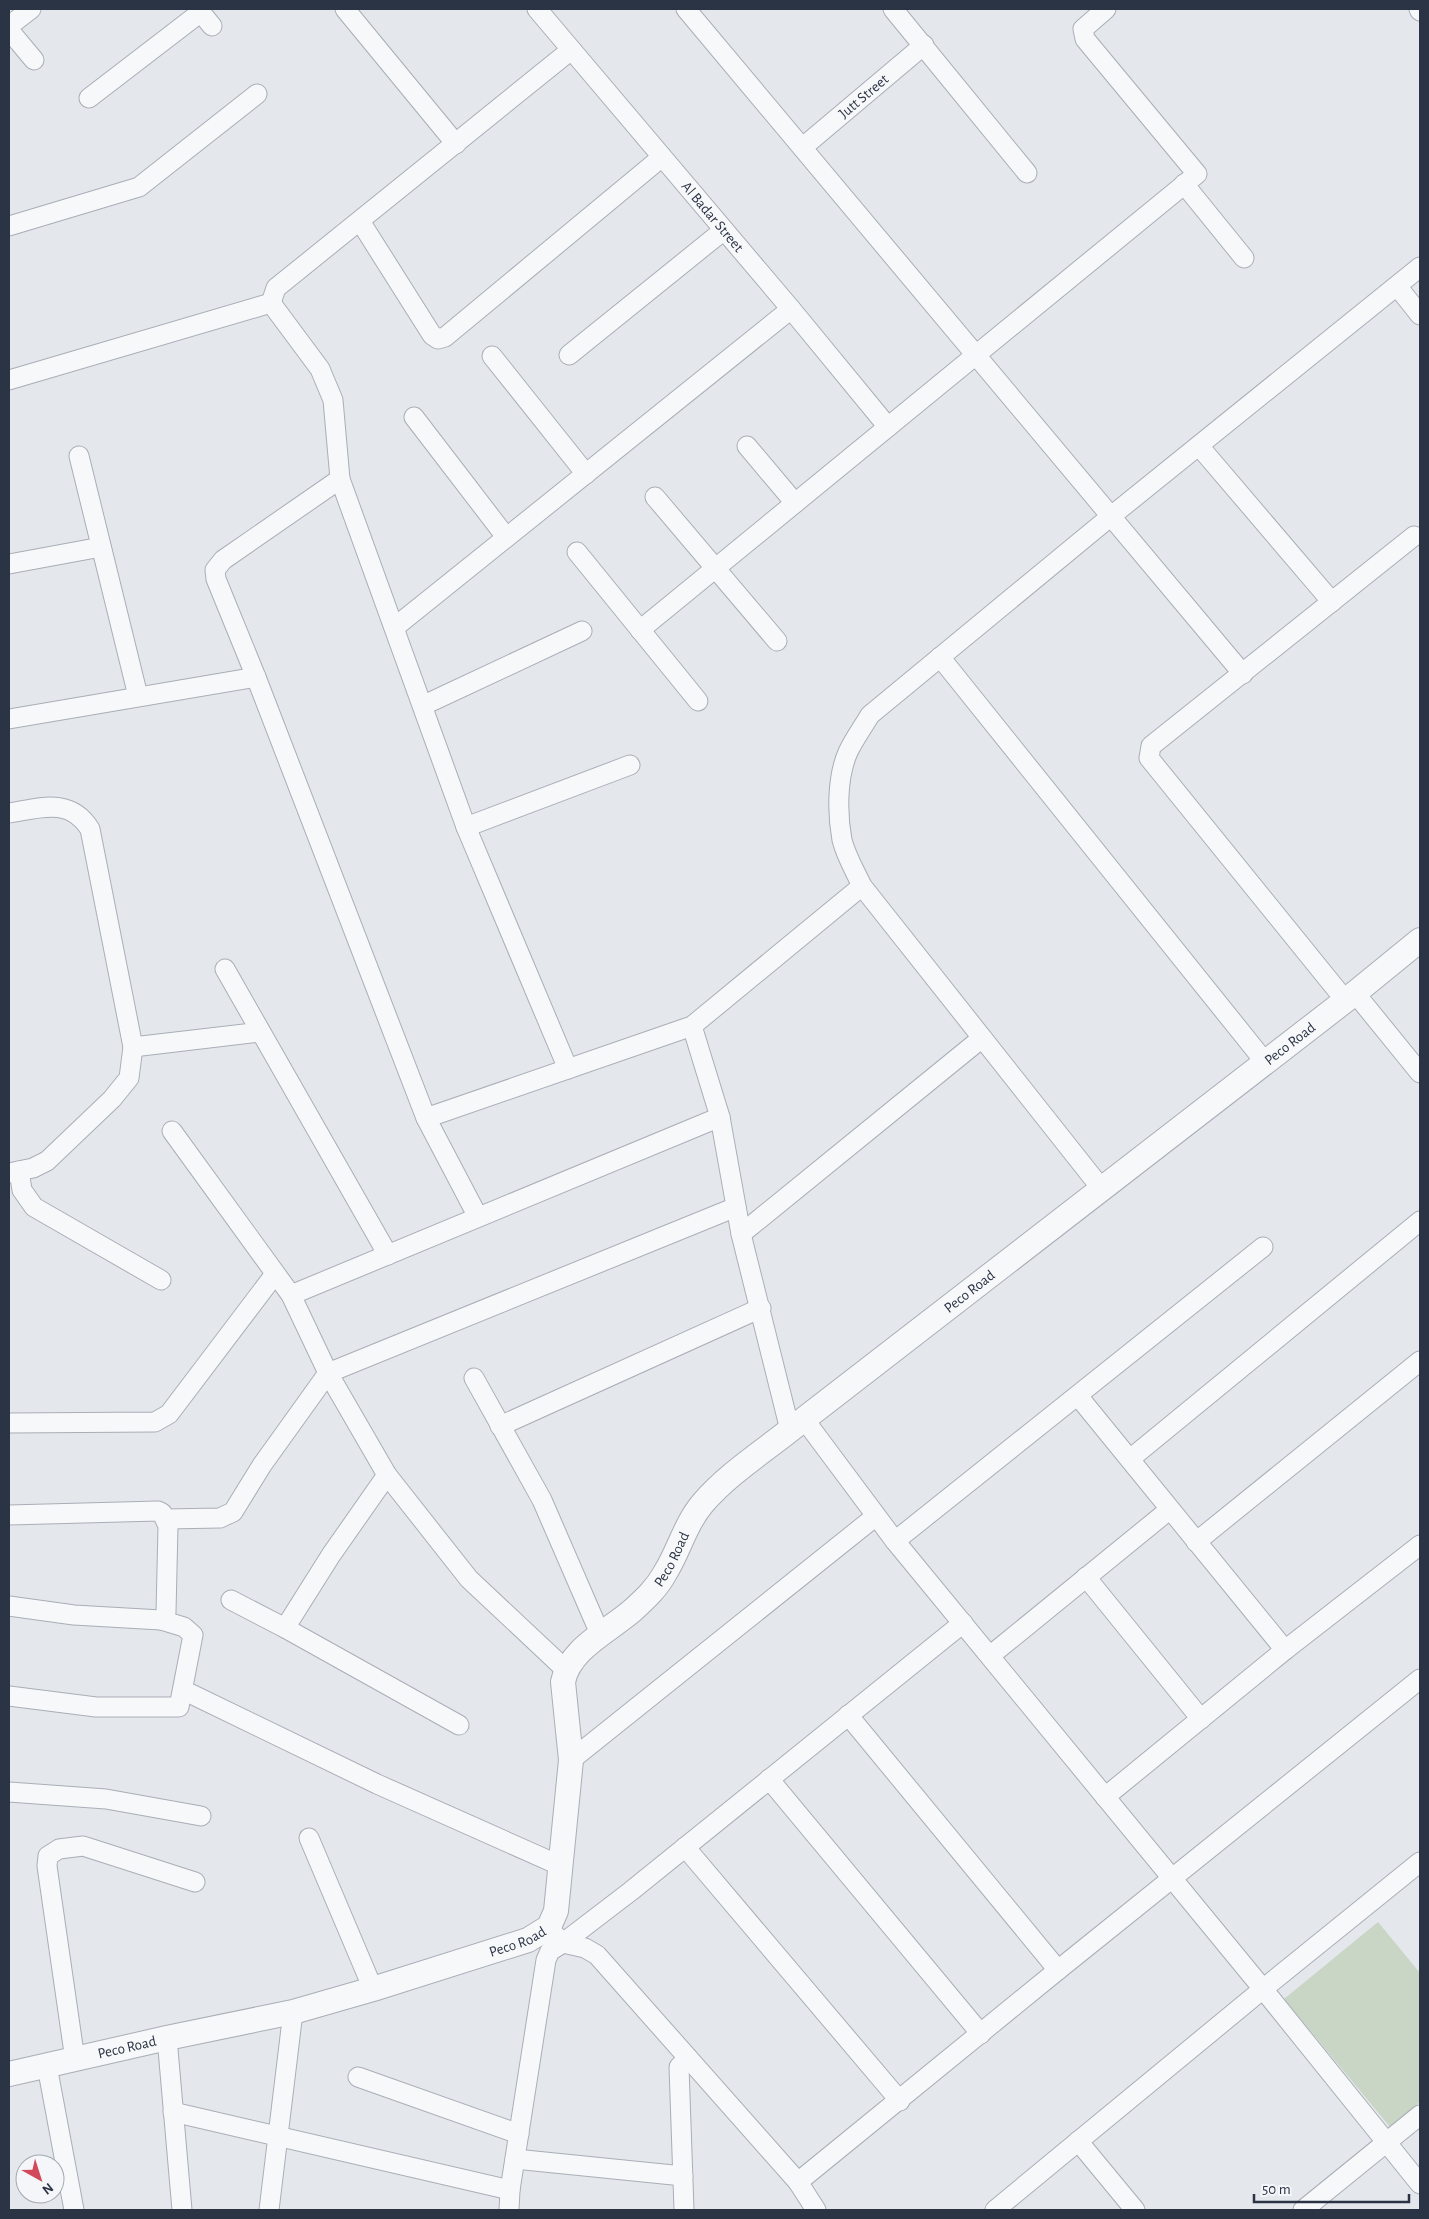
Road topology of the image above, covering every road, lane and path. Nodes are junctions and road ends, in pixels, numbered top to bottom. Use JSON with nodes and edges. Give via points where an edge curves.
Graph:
{"nodes":[{"id":1,"x":31,"y":9,"type":"edge"},
{"id":2,"x":344,"y":9,"type":"edge"},
{"id":3,"x":537,"y":9,"type":"edge"},
{"id":4,"x":686,"y":9,"type":"edge"},
{"id":5,"x":893,"y":9,"type":"edge"},
{"id":6,"x":1106,"y":9,"type":"edge"},
{"id":7,"x":204,"y":16,"type":"edge"},
{"id":8,"x":9,"y":26,"type":"edge"},
{"id":9,"x":9,"y":30,"type":"edge"},
{"id":10,"x":924,"y":45,"type":"junction"},
{"id":11,"x":571,"y":50,"type":"junction"},
{"id":12,"x":34,"y":60,"type":"dead end"},
{"id":13,"x":257,"y":94,"type":"dead end"},
{"id":14,"x":89,"y":98,"type":"dead end"},
{"id":15,"x":456,"y":144,"type":"junction"},
{"id":16,"x":803,"y":147,"type":"junction"},
{"id":17,"x":662,"y":157,"type":"junction"},
{"id":18,"x":1027,"y":173,"type":"dead end"},
{"id":19,"x":1184,"y":184,"type":"junction"},
{"id":20,"x":360,"y":221,"type":"junction"},
{"id":21,"x":9,"y":226,"type":"edge"},
{"id":22,"x":724,"y":230,"type":"junction"},
{"id":23,"x":1244,"y":258,"type":"dead end"},
{"id":24,"x":1420,"y":267,"type":"edge"},
{"id":25,"x":1397,"y":286,"type":"junction"},
{"id":26,"x":271,"y":303,"type":"junction"},
{"id":27,"x":791,"y":309,"type":"junction"},
{"id":28,"x":1420,"y":315,"type":"edge"},
{"id":29,"x":976,"y":355,"type":"junction"},
{"id":30,"x":492,"y":356,"type":"dead end"},
{"id":31,"x":569,"y":356,"type":"dead end"},
{"id":32,"x":9,"y":380,"type":"edge"},
{"id":33,"x":414,"y":417,"type":"dead end"},
{"id":34,"x":888,"y":427,"type":"junction"},
{"id":35,"x":747,"y":446,"type":"dead end"},
{"id":36,"x":1199,"y":446,"type":"junction"},
{"id":37,"x":79,"y":456,"type":"dead end"},
{"id":38,"x":586,"y":474,"type":"junction"},
{"id":39,"x":340,"y":479,"type":"junction"},
{"id":40,"x":655,"y":497,"type":"dead end"},
{"id":41,"x":795,"y":503,"type":"junction"},
{"id":42,"x":1110,"y":517,"type":"junction"},
{"id":43,"x":1414,"y":536,"type":"dead end"},
{"id":44,"x":506,"y":538,"type":"junction"},
{"id":45,"x":101,"y":547,"type":"junction"},
{"id":46,"x":577,"y":552,"type":"dead end"},
{"id":47,"x":9,"y":564,"type":"edge"},
{"id":48,"x":714,"y":569,"type":"junction"},
{"id":49,"x":1332,"y":602,"type":"junction"},
{"id":50,"x":395,"y":627,"type":"junction"},
{"id":51,"x":640,"y":630,"type":"junction"},
{"id":52,"x":582,"y":631,"type":"dead end"},
{"id":53,"x":777,"y":641,"type":"dead end"},
{"id":54,"x":940,"y":657,"type":"junction"},
{"id":55,"x":1244,"y":674,"type":"junction"},
{"id":56,"x":256,"y":677,"type":"junction"},
{"id":57,"x":138,"y":696,"type":"junction"},
{"id":58,"x":698,"y":701,"type":"dead end"},
{"id":59,"x":424,"y":705,"type":"junction"},
{"id":60,"x":9,"y":719,"type":"edge"},
{"id":61,"x":630,"y":765,"type":"dead end"},
{"id":62,"x":9,"y":813,"type":"edge"},
{"id":63,"x":466,"y":827,"type":"junction"},
{"id":64,"x":862,"y":886,"type":"junction"},
{"id":65,"x":1420,"y":940,"type":"edge"},
{"id":66,"x":225,"y":969,"type":"dead end"},
{"id":67,"x":1350,"y":997,"type":"junction"},
{"id":68,"x":692,"y":1026,"type":"junction"},
{"id":69,"x":260,"y":1032,"type":"junction"},
{"id":70,"x":982,"y":1038,"type":"junction"},
{"id":71,"x":133,"y":1047,"type":"junction"},
{"id":72,"x":1265,"y":1062,"type":"junction"},
{"id":73,"x":568,"y":1069,"type":"junction"},
{"id":74,"x":1420,"y":1073,"type":"edge"},
{"id":75,"x":720,"y":1117,"type":"junction"},
{"id":76,"x":426,"y":1118,"type":"junction"},
{"id":77,"x":172,"y":1131,"type":"dead end"},
{"id":78,"x":14,"y":1172,"type":"edge"},
{"id":79,"x":1101,"y":1188,"type":"junction"},
{"id":80,"x":736,"y":1207,"type":"junction"},
{"id":81,"x":478,"y":1217,"type":"junction"},
{"id":82,"x":1420,"y":1221,"type":"edge"},
{"id":83,"x":741,"y":1234,"type":"junction"},
{"id":84,"x":1263,"y":1247,"type":"dead end"},
{"id":85,"x":388,"y":1255,"type":"junction"},
{"id":86,"x":275,"y":1274,"type":"junction"},
{"id":87,"x":161,"y":1280,"type":"dead end"},
{"id":88,"x":291,"y":1295,"type":"junction"},
{"id":89,"x":761,"y":1308,"type":"junction"},
{"id":90,"x":1420,"y":1361,"type":"edge"},
{"id":91,"x":328,"y":1374,"type":"junction"},
{"id":92,"x":474,"y":1378,"type":"dead end"},
{"id":93,"x":1078,"y":1396,"type":"junction"},
{"id":94,"x":9,"y":1423,"type":"edge"},
{"id":95,"x":797,"y":1424,"type":"junction"},
{"id":96,"x":500,"y":1426,"type":"junction"},
{"id":97,"x":1130,"y":1458,"type":"junction"},
{"id":98,"x":387,"y":1475,"type":"junction"},
{"id":99,"x":1169,"y":1510,"type":"junction"},
{"id":100,"x":9,"y":1515,"type":"edge"},
{"id":101,"x":876,"y":1516,"type":"junction"},
{"id":102,"x":166,"y":1519,"type":"junction"},
{"id":103,"x":896,"y":1541,"type":"junction"},
{"id":104,"x":1196,"y":1542,"type":"junction"},
{"id":105,"x":1420,"y":1545,"type":"edge"},
{"id":106,"x":1086,"y":1577,"type":"junction"},
{"id":107,"x":231,"y":1600,"type":"dead end"},
{"id":108,"x":9,"y":1606,"type":"edge"},
{"id":109,"x":161,"y":1620,"type":"junction"},
{"id":110,"x":963,"y":1623,"type":"junction"},
{"id":111,"x":285,"y":1628,"type":"junction"},
{"id":112,"x":601,"y":1636,"type":"junction"},
{"id":113,"x":1285,"y":1650,"type":"junction"},
{"id":114,"x":991,"y":1655,"type":"junction"},
{"id":115,"x":566,"y":1670,"type":"junction"},
{"id":116,"x":1420,"y":1679,"type":"edge"},
{"id":117,"x":183,"y":1690,"type":"junction"},
{"id":118,"x":9,"y":1696,"type":"edge"},
{"id":119,"x":848,"y":1715,"type":"junction"},
{"id":120,"x":1201,"y":1719,"type":"junction"},
{"id":121,"x":460,"y":1725,"type":"dead end"},
{"id":122,"x":571,"y":1760,"type":"junction"},
{"id":123,"x":769,"y":1779,"type":"junction"},
{"id":124,"x":9,"y":1792,"type":"edge"},
{"id":125,"x":1105,"y":1797,"type":"junction"},
{"id":126,"x":201,"y":1816,"type":"dead end"},
{"id":127,"x":309,"y":1838,"type":"dead end"},
{"id":128,"x":685,"y":1847,"type":"junction"},
{"id":129,"x":1420,"y":1862,"type":"edge"},
{"id":130,"x":561,"y":1866,"type":"junction"},
{"id":131,"x":1173,"y":1878,"type":"junction"},
{"id":132,"x":195,"y":1882,"type":"dead end"},
{"id":133,"x":556,"y":1935,"type":"junction"},
{"id":134,"x":1058,"y":1970,"type":"junction"},
{"id":135,"x":373,"y":1989,"type":"junction"},
{"id":136,"x":1263,"y":1989,"type":"junction"},
{"id":137,"x":292,"y":2012,"type":"junction"},
{"id":138,"x":981,"y":2034,"type":"junction"},
{"id":139,"x":167,"y":2038,"type":"junction"},
{"id":140,"x":688,"y":2058,"type":"junction"},
{"id":141,"x":75,"y":2060,"type":"junction"},
{"id":142,"x":47,"y":2066,"type":"junction"},
{"id":143,"x":9,"y":2074,"type":"edge"},
{"id":144,"x":358,"y":2077,"type":"dead end"},
{"id":145,"x":900,"y":2101,"type":"junction"},
{"id":146,"x":173,"y":2112,"type":"junction"},
{"id":147,"x":1420,"y":2115,"type":"edge"},
{"id":148,"x":519,"y":2134,"type":"junction"},
{"id":149,"x":279,"y":2137,"type":"junction"},
{"id":150,"x":1078,"y":2141,"type":"junction"},
{"id":151,"x":1387,"y":2142,"type":"junction"},
{"id":152,"x":515,"y":2159,"type":"junction"},
{"id":153,"x":683,"y":2176,"type":"junction"},
{"id":154,"x":798,"y":2182,"type":"junction"},
{"id":155,"x":1420,"y":2184,"type":"edge"},
{"id":156,"x":510,"y":2190,"type":"junction"},
{"id":157,"x":74,"y":2210,"type":"edge"},
{"id":158,"x":182,"y":2210,"type":"edge"},
{"id":159,"x":268,"y":2210,"type":"edge"},
{"id":160,"x":509,"y":2210,"type":"edge"},
{"id":161,"x":684,"y":2210,"type":"edge"},
{"id":162,"x":816,"y":2210,"type":"edge"},
{"id":163,"x":995,"y":2210,"type":"edge"},
{"id":164,"x":1135,"y":2210,"type":"edge"},
{"id":165,"x":1303,"y":2210,"type":"edge"}],
"edges":[{"from":1,"to":8,"type":"street"},
{"from":2,"to":15,"type":"street"},
{"from":3,"to":11,"type":"street","name":"Al Badar Street"},
{"from":4,"to":16,"type":"street"},
{"from":5,"to":10,"type":"street"},
{"from":6,"to":19,"type":"street","via":[[1083,29],[1085,39],[1197,174]]},
{"from":7,"to":14,"type":"street"},
{"from":9,"to":12,"type":"street"},
{"from":10,"to":16,"type":"street","name":"Jutt Street"},
{"from":10,"to":18,"type":"street"},
{"from":11,"to":15,"type":"street"},
{"from":11,"to":17,"type":"street","name":"Al Badar Street"},
{"from":13,"to":21,"type":"street","via":[[139,187]]},
{"from":15,"to":20,"type":"street"},
{"from":16,"to":29,"type":"street"},
{"from":17,"to":20,"type":"street","via":[[446,337],[432,335]]},
{"from":17,"to":22,"type":"street","name":"Al Badar Street"},
{"from":19,"to":23,"type":"street"},
{"from":19,"to":29,"type":"street"},
{"from":20,"to":26,"type":"street","via":[[276,288]]},
{"from":22,"to":27,"type":"street","name":"Al Badar Street"},
{"from":22,"to":31,"type":"street"},
{"from":24,"to":25,"type":"street"},
{"from":25,"to":28,"type":"street"},
{"from":25,"to":36,"type":"street"},
{"from":26,"to":32,"type":"street"},
{"from":26,"to":39,"type":"street","via":[[320,368],[333,400]]},
{"from":27,"to":34,"type":"street","name":"Al Badar Street"},
{"from":27,"to":38,"type":"street"},
{"from":29,"to":34,"type":"street"},
{"from":29,"to":42,"type":"street"},
{"from":30,"to":38,"type":"street"},
{"from":33,"to":44,"type":"street"},
{"from":34,"to":41,"type":"street"},
{"from":35,"to":41,"type":"street"},
{"from":36,"to":42,"type":"street"},
{"from":36,"to":49,"type":"street"},
{"from":37,"to":45,"type":"street"},
{"from":38,"to":44,"type":"street"},
{"from":39,"to":50,"type":"street"},
{"from":39,"to":56,"type":"street","via":[[223,560],[215,570]]},
{"from":40,"to":48,"type":"street"},
{"from":41,"to":48,"type":"street"},
{"from":42,"to":54,"type":"street"},
{"from":42,"to":55,"type":"street"},
{"from":43,"to":49,"type":"street"},
{"from":44,"to":50,"type":"street"},
{"from":45,"to":47,"type":"street"},
{"from":45,"to":57,"type":"street"},
{"from":46,"to":51,"type":"street"},
{"from":48,"to":51,"type":"street"},
{"from":48,"to":53,"type":"street"},
{"from":49,"to":55,"type":"street"},
{"from":50,"to":59,"type":"street"},
{"from":51,"to":58,"type":"street"},
{"from":52,"to":59,"type":"street"},
{"from":54,"to":64,"type":"street","via":[[870,715],[848,752],[843,768],[842,841]]},
{"from":54,"to":72,"type":"street"},
{"from":55,"to":67,"type":"street","via":[[1151,746],[1149,758]]},
{"from":56,"to":57,"type":"street"},
{"from":56,"to":76,"type":"street"},
{"from":57,"to":60,"type":"street"},
{"from":59,"to":63,"type":"street"},
{"from":61,"to":63,"type":"street"},
{"from":62,"to":71,"type":"street","via":[[56,806],[82,817],[90,829]]},
{"from":63,"to":73,"type":"street"},
{"from":64,"to":68,"type":"street"},
{"from":64,"to":70,"type":"street"},
{"from":65,"to":67,"type":"street","name":"Peco Road"},
{"from":66,"to":69,"type":"street"},
{"from":67,"to":72,"type":"street","name":"Peco Road"},
{"from":67,"to":74,"type":"street"},
{"from":68,"to":73,"type":"street"},
{"from":68,"to":75,"type":"street"},
{"from":69,"to":71,"type":"street"},
{"from":69,"to":85,"type":"street"},
{"from":70,"to":79,"type":"street"},
{"from":70,"to":83,"type":"street"},
{"from":71,"to":78,"type":"street","via":[[129,1078],[116,1094],[47,1161]]},
{"from":72,"to":79,"type":"street","name":"Peco Road"},
{"from":73,"to":76,"type":"street"},
{"from":75,"to":80,"type":"street"},
{"from":75,"to":81,"type":"street"},
{"from":76,"to":81,"type":"street"},
{"from":77,"to":86,"type":"street"},
{"from":78,"to":87,"type":"street","via":[[34,1207]]},
{"from":79,"to":95,"type":"street","name":"Peco Road"},
{"from":80,"to":83,"type":"street"},
{"from":80,"to":91,"type":"street"},
{"from":81,"to":85,"type":"street"},
{"from":82,"to":97,"type":"street"},
{"from":83,"to":89,"type":"street"},
{"from":84,"to":93,"type":"street"},
{"from":85,"to":88,"type":"street"},
{"from":86,"to":88,"type":"street"},
{"from":86,"to":94,"type":"street","via":[[163,1419],[155,1422]]},
{"from":88,"to":91,"type":"street"},
{"from":89,"to":95,"type":"street"},
{"from":89,"to":96,"type":"street"},
{"from":90,"to":104,"type":"street"},
{"from":91,"to":98,"type":"street"},
{"from":91,"to":102,"type":"street","via":[[262,1465],[233,1512],[220,1518]]},
{"from":92,"to":96,"type":"street"},
{"from":93,"to":97,"type":"street"},
{"from":93,"to":103,"type":"street"},
{"from":95,"to":101,"type":"street"},
{"from":95,"to":112,"type":"street","name":"Peco Road","via":[[702,1504],[652,1592]]},
{"from":96,"to":112,"type":"street","via":[[542,1500]]},
{"from":97,"to":99,"type":"street"},
{"from":98,"to":111,"type":"street"},
{"from":98,"to":115,"type":"street","via":[[469,1580]]},
{"from":99,"to":104,"type":"street"},
{"from":99,"to":106,"type":"street"},
{"from":100,"to":102,"type":"street","via":[[153,1511]]},
{"from":101,"to":103,"type":"street"},
{"from":101,"to":122,"type":"street"},
{"from":102,"to":109,"type":"street","via":[[166,1612]]},
{"from":103,"to":110,"type":"street"},
{"from":104,"to":113,"type":"street"},
{"from":105,"to":113,"type":"street"},
{"from":106,"to":114,"type":"street"},
{"from":106,"to":120,"type":"street"},
{"from":107,"to":111,"type":"street"},
{"from":108,"to":109,"type":"street","via":[[74,1615]]},
{"from":109,"to":117,"type":"street","via":[[184,1627],[192,1635]]},
{"from":110,"to":114,"type":"street"},
{"from":110,"to":119,"type":"street"},
{"from":111,"to":121,"type":"street"},
{"from":112,"to":115,"type":"street","name":"Peco Road","via":[[572,1660]]},
{"from":113,"to":120,"type":"street"},
{"from":114,"to":125,"type":"street"},
{"from":115,"to":122,"type":"street","name":"Peco Road","via":[[564,1682]]},
{"from":116,"to":131,"type":"street"},
{"from":117,"to":118,"type":"street","via":[[180,1705],[173,1708],[96,1707]]},
{"from":117,"to":130,"type":"street","via":[[377,1784]]},
{"from":119,"to":123,"type":"street"},
{"from":119,"to":134,"type":"street"},
{"from":120,"to":125,"type":"street"},
{"from":122,"to":130,"type":"street","name":"Peco Road"},
{"from":123,"to":128,"type":"street"},
{"from":123,"to":138,"type":"street"},
{"from":124,"to":126,"type":"street","via":[[106,1799]]},
{"from":125,"to":131,"type":"street"},
{"from":127,"to":135,"type":"street"},
{"from":128,"to":133,"type":"street"},
{"from":128,"to":145,"type":"street"},
{"from":129,"to":136,"type":"street"},
{"from":130,"to":133,"type":"street","name":"Peco Road"},
{"from":131,"to":134,"type":"street"},
{"from":131,"to":136,"type":"street"},
{"from":132,"to":141,"type":"street","via":[[83,1846],[59,1849],[48,1856]]},
{"from":133,"to":135,"type":"street","name":"Peco Road","via":[[528,1940]]},
{"from":133,"to":140,"type":"street","via":[[597,1955]]},
{"from":133,"to":148,"type":"street","via":[[547,1955]]},
{"from":134,"to":138,"type":"street"},
{"from":135,"to":137,"type":"street","name":"Peco Road"},
{"from":136,"to":150,"type":"street"},
{"from":136,"to":151,"type":"street"},
{"from":137,"to":139,"type":"street","name":"Peco Road"},
{"from":137,"to":149,"type":"street"},
{"from":138,"to":145,"type":"street"},
{"from":139,"to":141,"type":"street","name":"Peco Road"},
{"from":139,"to":146,"type":"street"},
{"from":140,"to":153,"type":"street","via":[[678,2067]]},
{"from":140,"to":154,"type":"street"},
{"from":141,"to":142,"type":"street","name":"Peco Road"},
{"from":142,"to":143,"type":"street","name":"Peco Road"},
{"from":142,"to":157,"type":"street"},
{"from":144,"to":148,"type":"street"},
{"from":145,"to":154,"type":"street"},
{"from":146,"to":149,"type":"street"},
{"from":146,"to":158,"type":"street"},
{"from":147,"to":151,"type":"street"},
{"from":148,"to":152,"type":"street"},
{"from":149,"to":156,"type":"street"},
{"from":149,"to":159,"type":"street"},
{"from":150,"to":163,"type":"street"},
{"from":150,"to":164,"type":"street"},
{"from":151,"to":155,"type":"street"},
{"from":151,"to":165,"type":"street"},
{"from":152,"to":153,"type":"street"},
{"from":152,"to":156,"type":"street"},
{"from":153,"to":161,"type":"street"},
{"from":154,"to":162,"type":"street"},
{"from":156,"to":160,"type":"street"}]}
